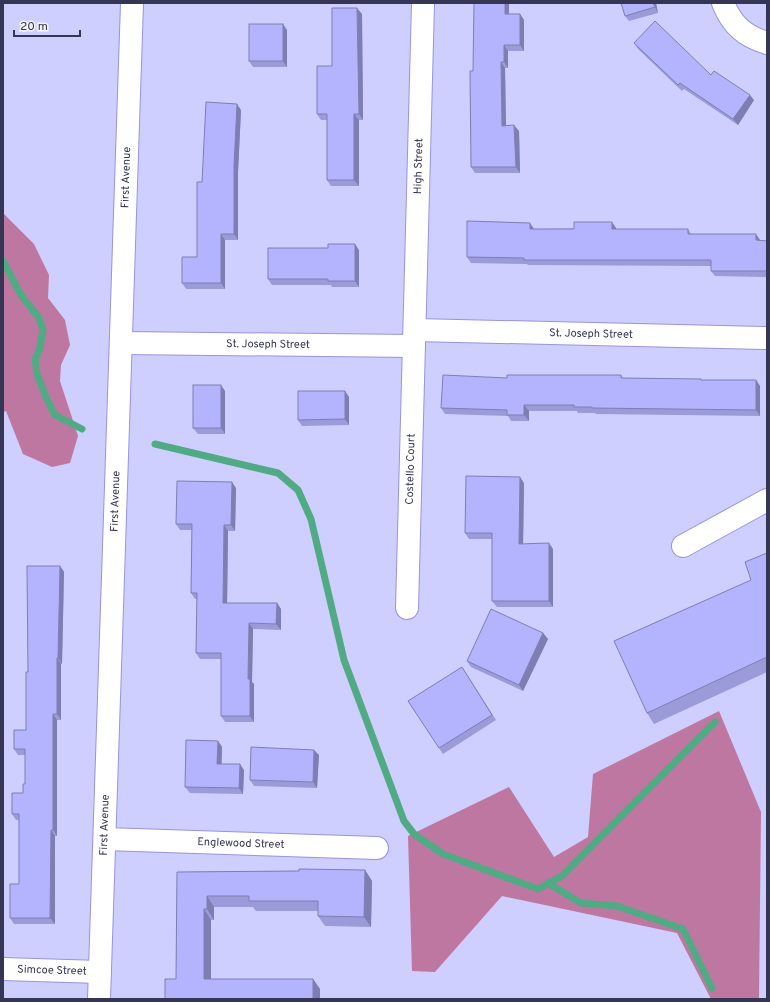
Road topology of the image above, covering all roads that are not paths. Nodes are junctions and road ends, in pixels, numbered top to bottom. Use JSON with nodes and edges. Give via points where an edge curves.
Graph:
{"nodes":[{"id":1,"x":132,"y":3,"type":"edge"},
{"id":2,"x":423,"y":3,"type":"edge"},
{"id":3,"x":724,"y":3,"type":"edge"},
{"id":4,"x":767,"y":43,"type":"edge"},
{"id":5,"x":414,"y":338,"type":"junction"},
{"id":6,"x":767,"y":338,"type":"edge"},
{"id":7,"x":122,"y":343,"type":"junction"},
{"id":8,"x":767,"y":500,"type":"edge"},
{"id":9,"x":683,"y":546,"type":"dead end"},
{"id":10,"x":407,"y":608,"type":"dead end"},
{"id":11,"x":105,"y":839,"type":"junction"},
{"id":12,"x":377,"y":848,"type":"dead end"},
{"id":13,"x":3,"y":970,"type":"edge"},
{"id":14,"x":100,"y":972,"type":"junction"},
{"id":15,"x":99,"y":999,"type":"edge"}],
"edges":[{"from":1,"to":7,"type":"street","name":"First Avenue"},
{"from":2,"to":5,"type":"street","name":"High Street"},
{"from":3,"to":4,"type":"street","via":[[733,22],[751,37]]},
{"from":5,"to":6,"type":"street","name":"St. Joseph Street"},
{"from":5,"to":7,"type":"street","name":"St. Joseph Street"},
{"from":5,"to":10,"type":"street","name":"Costello Court"},
{"from":7,"to":11,"type":"street","name":"First Avenue"},
{"from":8,"to":9,"type":"street"},
{"from":11,"to":12,"type":"street","name":"Englewood Street"},
{"from":11,"to":14,"type":"street","name":"First Avenue"},
{"from":13,"to":14,"type":"street","name":"Simcoe Street"},
{"from":14,"to":15,"type":"street","name":"First Avenue"}]}
